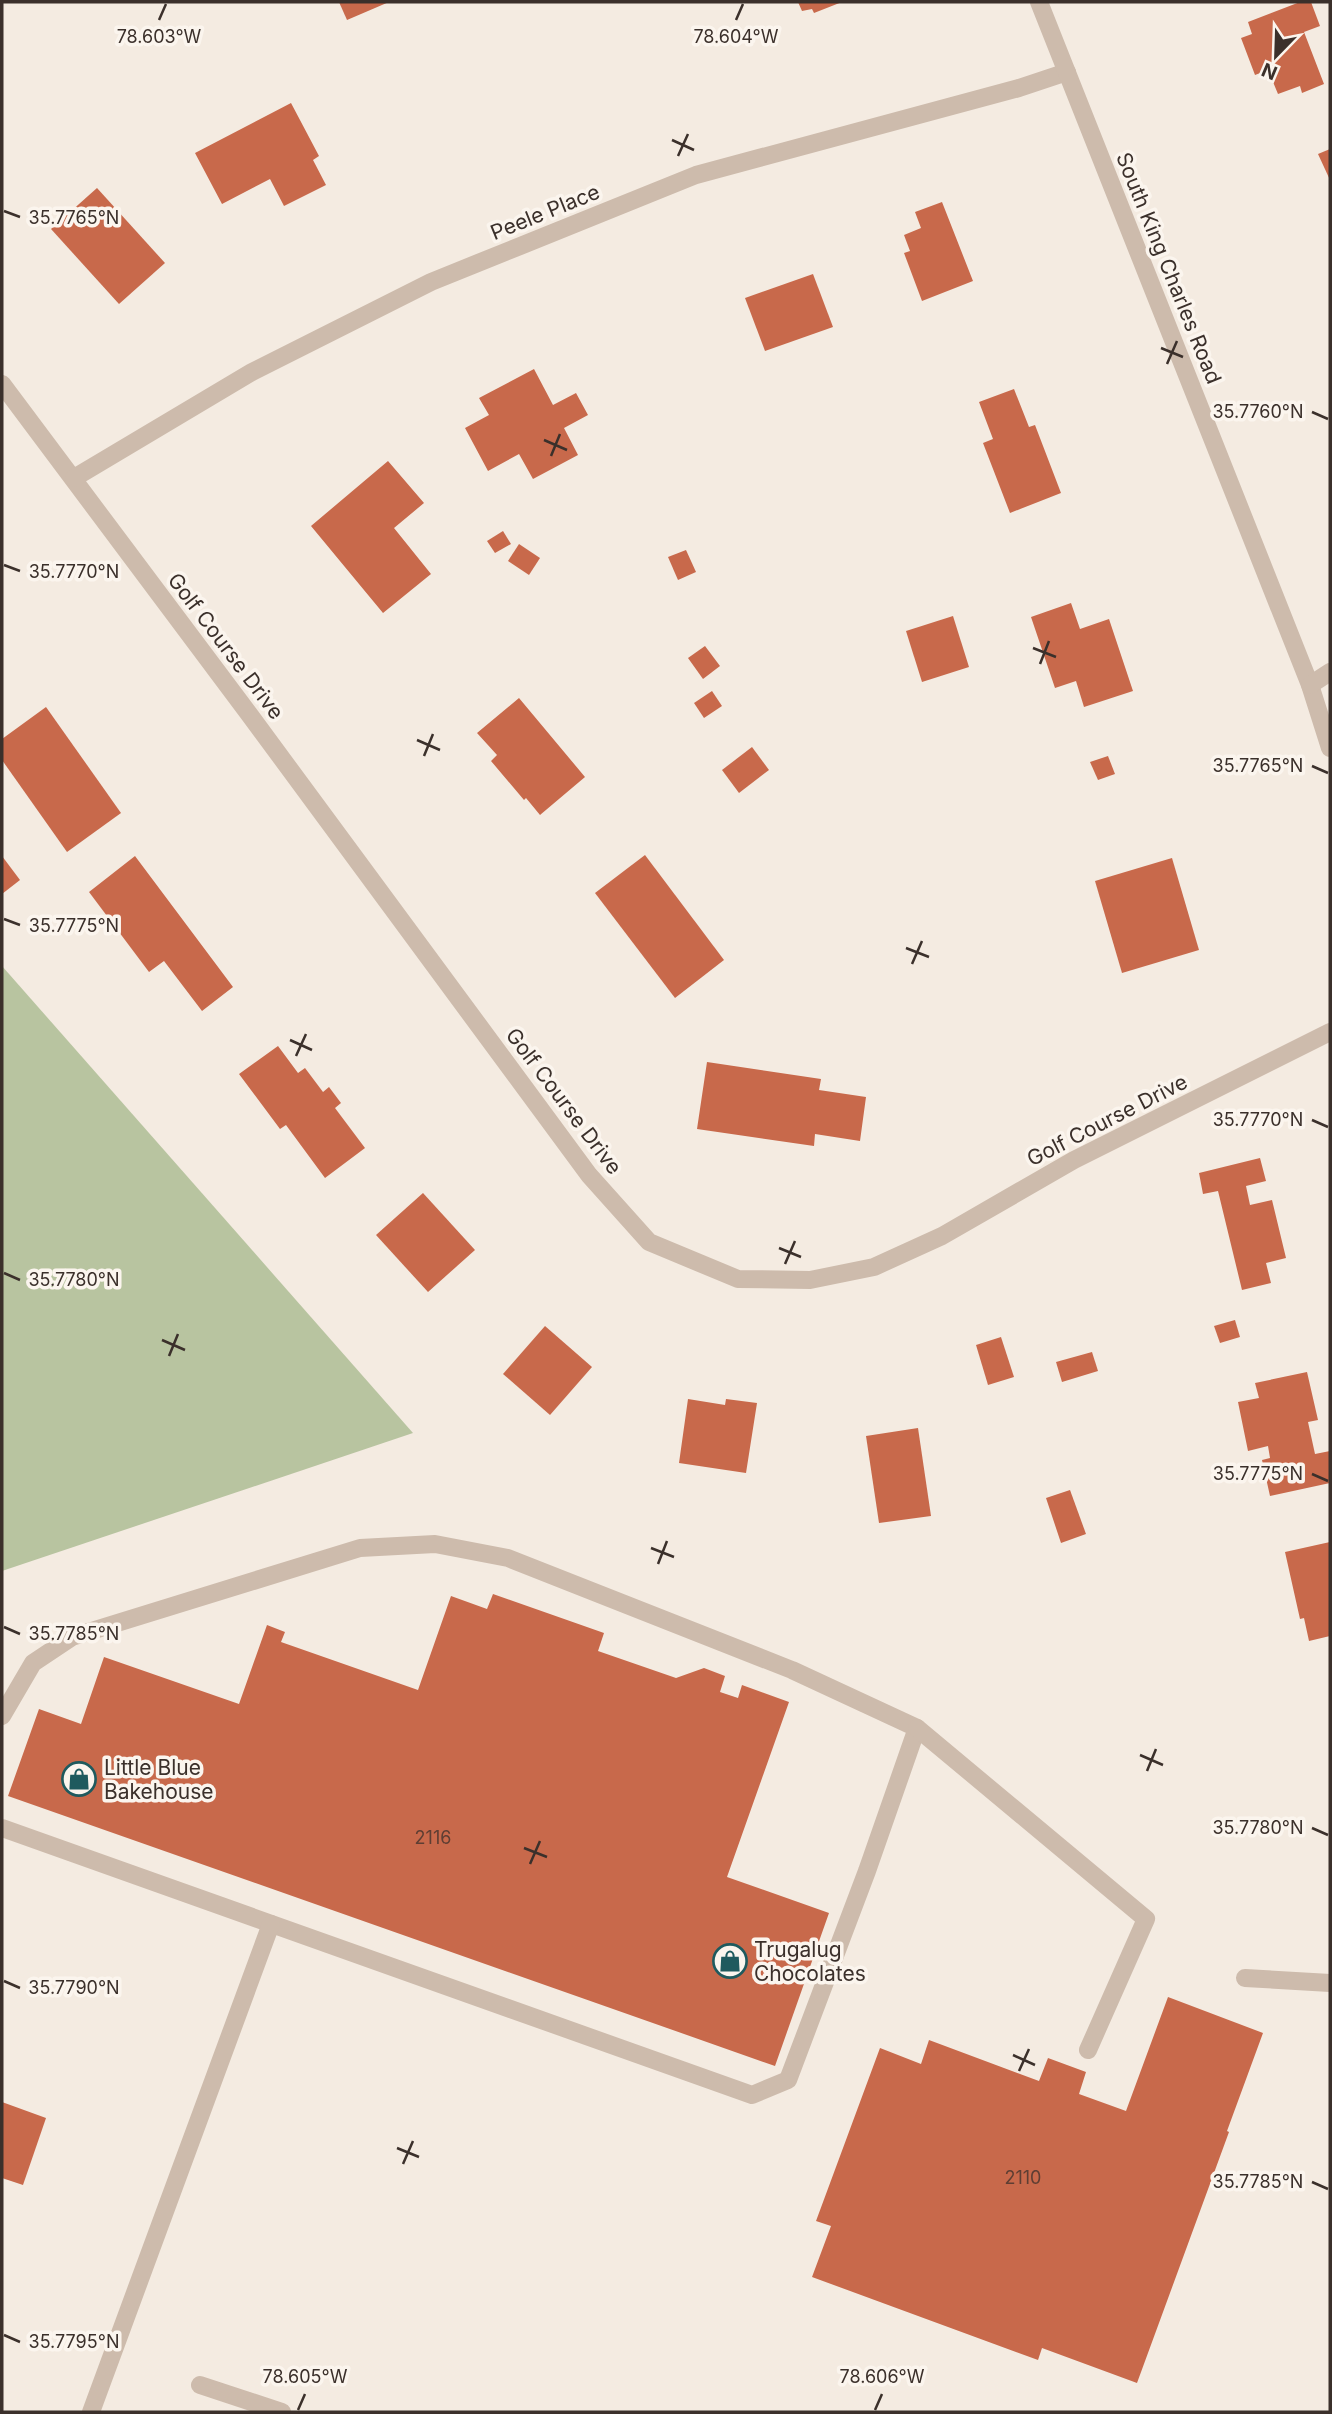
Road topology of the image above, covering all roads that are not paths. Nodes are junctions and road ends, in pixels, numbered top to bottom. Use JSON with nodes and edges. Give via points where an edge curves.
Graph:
{"nodes":[{"id":1,"x":1039,"y":2,"type":"edge"},
{"id":2,"x":1067,"y":72,"type":"junction"},
{"id":3,"x":2,"y":384,"type":"edge"},
{"id":4,"x":74,"y":478,"type":"junction"},
{"id":5,"x":1330,"y":672,"type":"edge"},
{"id":6,"x":1311,"y":685,"type":"junction"},
{"id":7,"x":1330,"y":748,"type":"edge"},
{"id":8,"x":1330,"y":1032,"type":"edge"},
{"id":9,"x":2,"y":1716,"type":"edge"},
{"id":10,"x":917,"y":1728,"type":"junction"},
{"id":11,"x":2,"y":1828,"type":"edge"},
{"id":12,"x":271,"y":1924,"type":"junction"},
{"id":13,"x":1245,"y":1978,"type":"dead end"},
{"id":14,"x":1330,"y":1983,"type":"edge"},
{"id":15,"x":1088,"y":2050,"type":"dead end"},
{"id":16,"x":200,"y":2385,"type":"dead end"},
{"id":17,"x":91,"y":2412,"type":"edge"},
{"id":18,"x":282,"y":2412,"type":"edge"}],
"edges":[{"from":1,"to":2,"type":"street","name":"South King Charles Road"},
{"from":2,"to":4,"type":"street","name":"Peele Place","via":[[696,175],[431,282],[252,372]]},
{"from":2,"to":6,"type":"street","name":"South King Charles Road"},
{"from":3,"to":4,"type":"street","name":"Golf Course Drive"},
{"from":4,"to":8,"type":"street","name":"Golf Course Drive","via":[[589,1175],[649,1242],[738,1279],[810,1280],[874,1267],[942,1236],[1074,1160]]},
{"from":5,"to":6,"type":"street"},
{"from":6,"to":7,"type":"street","name":"South King Charles Road"},
{"from":9,"to":10,"type":"street","via":[[33,1663],[72,1637],[360,1548],[435,1544],[521,1563],[792,1670]]},
{"from":10,"to":12,"type":"street","via":[[789,2080],[752,2095]]},
{"from":10,"to":15,"type":"street","via":[[1146,1919]]},
{"from":11,"to":12,"type":"street"},
{"from":12,"to":17,"type":"street"},
{"from":13,"to":14,"type":"street"},
{"from":16,"to":18,"type":"street"}]}
